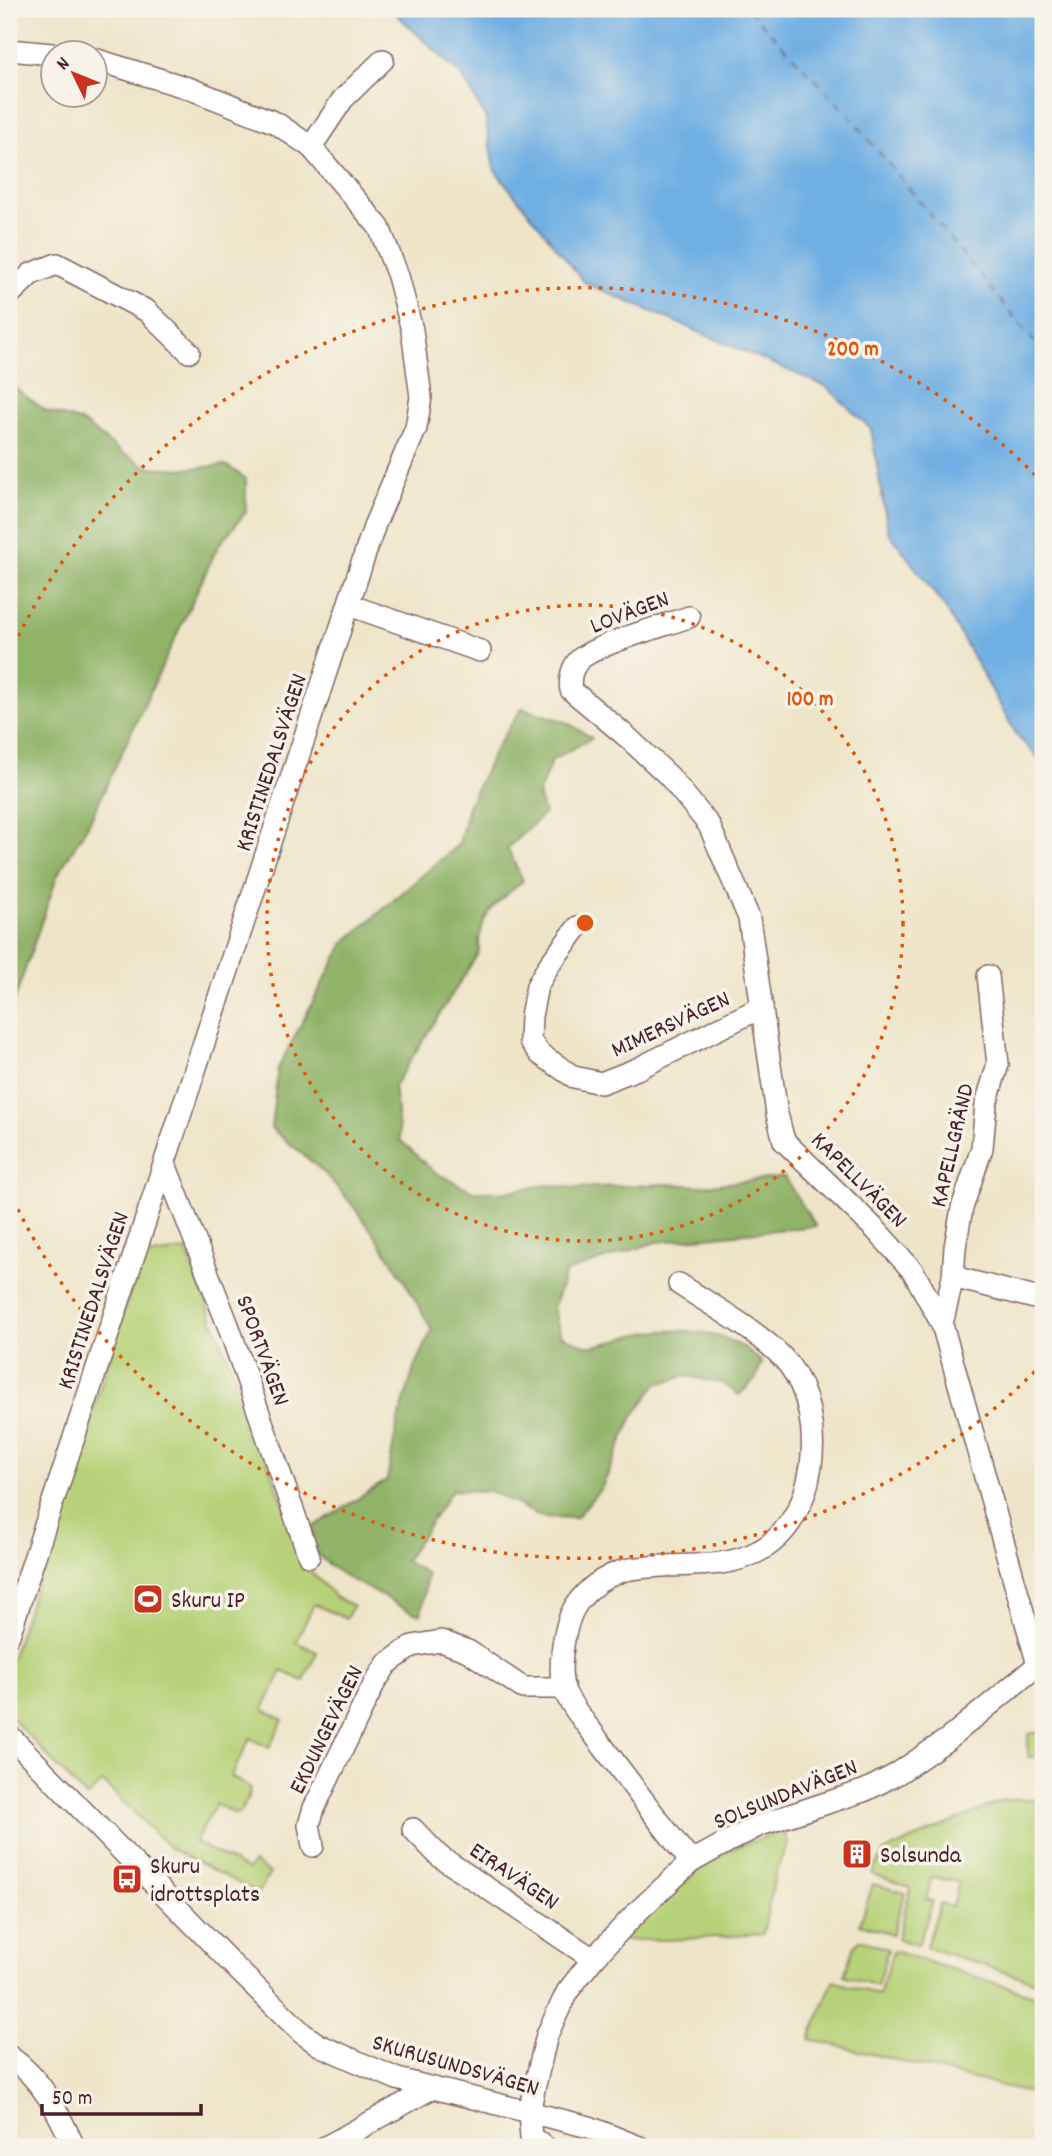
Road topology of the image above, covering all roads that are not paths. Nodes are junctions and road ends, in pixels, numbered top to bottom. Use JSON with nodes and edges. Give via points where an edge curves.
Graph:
{"nodes":[{"id":1,"x":9,"y":50,"type":"edge"},
{"id":2,"x":38,"y":53,"type":"edge"},
{"id":3,"x":383,"y":60,"type":"dead end"},
{"id":4,"x":108,"y":63,"type":"edge"},
{"id":5,"x":311,"y":147,"type":"junction"},
{"id":6,"x":9,"y":295,"type":"edge"},
{"id":7,"x":189,"y":352,"type":"dead end"},
{"id":8,"x":349,"y":605,"type":"junction"},
{"id":9,"x":689,"y":617,"type":"dead end"},
{"id":10,"x":480,"y":651,"type":"dead end"},
{"id":11,"x":571,"y":690,"type":"joint"},
{"id":12,"x":578,"y":927,"type":"dead end"},
{"id":13,"x":988,"y":976,"type":"dead end"},
{"id":14,"x":762,"y":1007,"type":"junction"},
{"id":15,"x":165,"y":1164,"type":"junction"},
{"id":16,"x":953,"y":1277,"type":"junction"},
{"id":17,"x":679,"y":1284,"type":"dead end"},
{"id":18,"x":1043,"y":1300,"type":"edge"},
{"id":19,"x":942,"y":1324,"type":"junction"},
{"id":20,"x":309,"y":1556,"type":"dead end"},
{"id":21,"x":9,"y":1634,"type":"edge"},
{"id":22,"x":1041,"y":1665,"type":"edge"},
{"id":23,"x":564,"y":1688,"type":"junction"},
{"id":24,"x":9,"y":1735,"type":"edge"},
{"id":25,"x":413,"y":1829,"type":"dead end"},
{"id":26,"x":313,"y":1846,"type":"dead end"},
{"id":27,"x":691,"y":1861,"type":"junction"},
{"id":28,"x":593,"y":1959,"type":"junction"},
{"id":29,"x":9,"y":2056,"type":"edge"},
{"id":30,"x":432,"y":2088,"type":"junction"},
{"id":31,"x":529,"y":2112,"type":"junction"},
{"id":32,"x":74,"y":2147,"type":"edge"},
{"id":33,"x":326,"y":2147,"type":"edge"},
{"id":34,"x":545,"y":2147,"type":"edge"},
{"id":35,"x":639,"y":2147,"type":"edge"}],
"edges":[{"from":1,"to":2,"type":"street"},
{"from":3,"to":5,"type":"street","via":[[343,99]]},
{"from":4,"to":5,"type":"street","name":"KRISTINEDALSVÄGEN","via":[[191,89],[276,123]]},
{"from":5,"to":8,"type":"street","name":"KRISTINEDALSVÄGEN","via":[[379,227],[412,330],[421,397],[416,428]]},
{"from":6,"to":7,"type":"street","via":[[30,274],[57,264],[147,311]]},
{"from":8,"to":10,"type":"street"},
{"from":8,"to":15,"type":"street","name":"KRISTINEDALSVÄGEN"},
{"from":9,"to":11,"type":"street","name":"LOVÄGEN","via":[[581,659],[573,669]]},
{"from":11,"to":14,"type":"street","name":"KAPELLVÄGEN","via":[[668,776],[709,825],[749,918]]},
{"from":12,"to":14,"type":"street","name":"MIMERSVÄGEN","via":[[537,986],[530,1041],[540,1054],[574,1077],[601,1083]]},
{"from":13,"to":16,"type":"street","name":"KAPELLGRÄND","via":[[999,1064],[986,1104],[982,1148],[962,1208]]},
{"from":14,"to":19,"type":"street","name":"KAPELLVÄGEN","via":[[784,1141],[914,1271]]},
{"from":15,"to":20,"type":"street","name":"SPORTVÄGEN","via":[[228,1325]]},
{"from":15,"to":21,"type":"street","name":"KRISTINEDALSVÄGEN"},
{"from":16,"to":18,"type":"street"},
{"from":16,"to":19,"type":"street","name":"KAPELLGRÄND"},
{"from":17,"to":23,"type":"street","via":[[770,1345],[790,1367],[811,1419],[811,1475],[794,1520],[758,1552],[728,1563],[624,1570],[596,1583],[575,1605],[567,1629],[561,1659]]},
{"from":19,"to":22,"type":"street","name":"KAPELLVÄGEN"},
{"from":22,"to":27,"type":"street","name":"SOLSUNDAVÄGEN","via":[[897,1774],[866,1790],[760,1825]]},
{"from":23,"to":26,"type":"street","name":"EKDUNGEVÄGEN","via":[[523,1688],[468,1651],[441,1641],[412,1646],[387,1664],[374,1684],[314,1808],[309,1825]]},
{"from":23,"to":27,"type":"street"},
{"from":24,"to":30,"type":"street","name":"SKURUSUNDSVÄGEN","via":[[302,2033],[378,2072]]},
{"from":25,"to":28,"type":"street","name":"EIRAVÄGEN","via":[[439,1856]]},
{"from":27,"to":28,"type":"street","name":"SOLSUNDAVÄGEN"},
{"from":28,"to":31,"type":"street","name":"SOLSUNDAVÄGEN","via":[[567,1992],[547,2035]]},
{"from":29,"to":32,"type":"street","via":[[47,2092]]},
{"from":30,"to":31,"type":"street","name":"SKURUSUNDSVÄGEN"},
{"from":30,"to":33,"type":"street"},
{"from":31,"to":34,"type":"street","via":[[531,2137]]},
{"from":31,"to":35,"type":"street","name":"SKURUSUNDSVÄGEN","via":[[589,2127]]}]}
